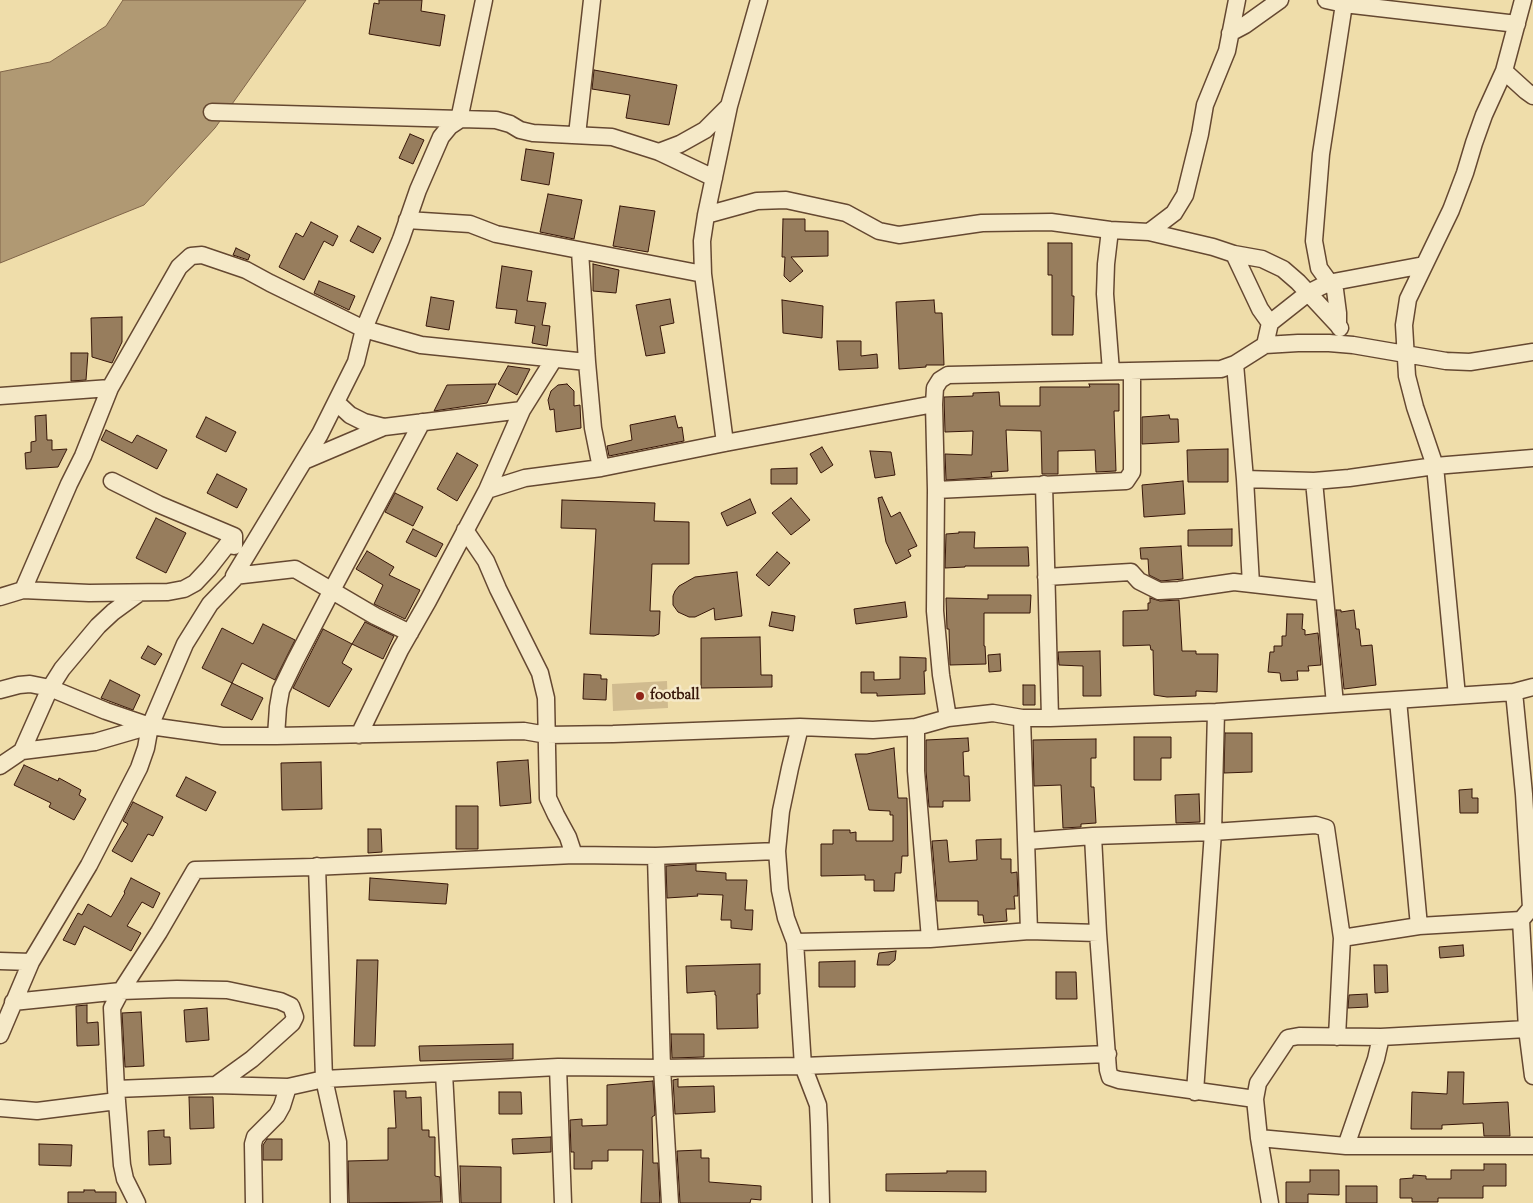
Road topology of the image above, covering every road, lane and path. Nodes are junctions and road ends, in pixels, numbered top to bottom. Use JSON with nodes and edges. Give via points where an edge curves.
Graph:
{"nodes":[{"id":1,"x":484,"y":0,"type":"edge"},
{"id":2,"x":592,"y":0,"type":"edge"},
{"id":3,"x":758,"y":0,"type":"edge"},
{"id":4,"x":1237,"y":0,"type":"edge"},
{"id":5,"x":1280,"y":0,"type":"edge"},
{"id":6,"x":1326,"y":0,"type":"edge"},
{"id":7,"x":1523,"y":0,"type":"edge"},
{"id":8,"x":1344,"y":4,"type":"junction"},
{"id":9,"x":1517,"y":24,"type":"junction"},
{"id":10,"x":1230,"y":33,"type":"junction"},
{"id":11,"x":1504,"y":71,"type":"junction"},
{"id":12,"x":1533,"y":96,"type":"edge"},
{"id":13,"x":729,"y":106,"type":"junction"},
{"id":14,"x":212,"y":112,"type":"dead end"},
{"id":15,"x":459,"y":120,"type":"junction"},
{"id":16,"x":577,"y":135,"type":"junction"},
{"id":17,"x":658,"y":152,"type":"junction"},
{"id":18,"x":714,"y":178,"type":"junction"},
{"id":19,"x":706,"y":215,"type":"junction"},
{"id":20,"x":407,"y":220,"type":"junction"},
{"id":21,"x":1110,"y":230,"type":"junction"},
{"id":22,"x":1149,"y":232,"type":"junction"},
{"id":23,"x":580,"y":251,"type":"junction"},
{"id":24,"x":1234,"y":254,"type":"junction"},
{"id":25,"x":1424,"y":265,"type":"junction"},
{"id":26,"x":703,"y":274,"type":"junction"},
{"id":27,"x":1328,"y":282,"type":"junction"},
{"id":28,"x":1308,"y":293,"type":"junction"},
{"id":29,"x":1270,"y":324,"type":"junction"},
{"id":30,"x":1338,"y":325,"type":"junction"},
{"id":31,"x":364,"y":329,"type":"junction"},
{"id":32,"x":1266,"y":345,"type":"junction"},
{"id":33,"x":1354,"y":345,"type":"junction"},
{"id":34,"x":1533,"y":352,"type":"edge"},
{"id":35,"x":1405,"y":353,"type":"junction"},
{"id":36,"x":554,"y":359,"type":"junction"},
{"id":37,"x":586,"y":362,"type":"junction"},
{"id":38,"x":1235,"y":364,"type":"junction"},
{"id":39,"x":1111,"y":371,"type":"junction"},
{"id":40,"x":1132,"y":372,"type":"junction"},
{"id":41,"x":110,"y":388,"type":"junction"},
{"id":42,"x":0,"y":396,"type":"edge"},
{"id":43,"x":336,"y":402,"type":"junction"},
{"id":44,"x":934,"y":404,"type":"junction"},
{"id":45,"x":522,"y":410,"type":"junction"},
{"id":46,"x":422,"y":422,"type":"junction"},
{"id":47,"x":384,"y":427,"type":"junction"},
{"id":48,"x":725,"y":443,"type":"junction"},
{"id":49,"x":1533,"y":458,"type":"edge"},
{"id":50,"x":304,"y":461,"type":"junction"},
{"id":51,"x":1435,"y":466,"type":"junction"},
{"id":52,"x":601,"y":468,"type":"junction"},
{"id":53,"x":1245,"y":479,"type":"junction"},
{"id":54,"x":112,"y":481,"type":"dead end"},
{"id":55,"x":1314,"y":481,"type":"junction"},
{"id":56,"x":1044,"y":484,"type":"junction"},
{"id":57,"x":488,"y":490,"type":"junction"},
{"id":58,"x":936,"y":490,"type":"junction"},
{"id":59,"x":466,"y":530,"type":"junction"},
{"id":60,"x":234,"y":536,"type":"junction"},
{"id":61,"x":234,"y":576,"type":"junction"},
{"id":62,"x":1046,"y":577,"type":"junction"},
{"id":63,"x":1251,"y":584,"type":"junction"},
{"id":64,"x":23,"y":590,"type":"junction"},
{"id":65,"x":332,"y":590,"type":"junction"},
{"id":66,"x":1323,"y":592,"type":"junction"},
{"id":67,"x":139,"y":593,"type":"junction"},
{"id":68,"x":0,"y":596,"type":"edge"},
{"id":69,"x":410,"y":633,"type":"junction"},
{"id":70,"x":1533,"y":687,"type":"edge"},
{"id":71,"x":50,"y":688,"type":"junction"},
{"id":72,"x":0,"y":690,"type":"edge"},
{"id":73,"x":1514,"y":692,"type":"junction"},
{"id":74,"x":1457,"y":696,"type":"junction"},
{"id":75,"x":1398,"y":700,"type":"junction"},
{"id":76,"x":1334,"y":704,"type":"junction"},
{"id":77,"x":1216,"y":712,"type":"junction"},
{"id":78,"x":948,"y":718,"type":"junction"},
{"id":79,"x":1022,"y":718,"type":"junction"},
{"id":80,"x":1050,"y":718,"type":"junction"},
{"id":81,"x":150,"y":726,"type":"junction"},
{"id":82,"x":800,"y":727,"type":"junction"},
{"id":83,"x":916,"y":727,"type":"junction"},
{"id":84,"x":359,"y":735,"type":"junction"},
{"id":85,"x":547,"y":735,"type":"junction"},
{"id":86,"x":276,"y":736,"type":"junction"},
{"id":87,"x":22,"y":751,"type":"junction"},
{"id":88,"x":0,"y":766,"type":"edge"},
{"id":89,"x":1528,"y":794,"type":"edge"},
{"id":90,"x":1213,"y":832,"type":"junction"},
{"id":91,"x":1093,"y":836,"type":"junction"},
{"id":92,"x":1027,"y":841,"type":"junction"},
{"id":93,"x":777,"y":851,"type":"junction"},
{"id":94,"x":574,"y":855,"type":"junction"},
{"id":95,"x":656,"y":856,"type":"junction"},
{"id":96,"x":317,"y":866,"type":"junction"},
{"id":97,"x":1528,"y":912,"type":"edge"},
{"id":98,"x":1419,"y":926,"type":"junction"},
{"id":99,"x":1029,"y":931,"type":"junction"},
{"id":100,"x":1098,"y":933,"type":"junction"},
{"id":101,"x":1342,"y":938,"type":"junction"},
{"id":102,"x":930,"y":939,"type":"junction"},
{"id":103,"x":795,"y":942,"type":"junction"},
{"id":104,"x":0,"y":961,"type":"edge"},
{"id":105,"x":31,"y":962,"type":"junction"},
{"id":106,"x":121,"y":992,"type":"junction"},
{"id":107,"x":13,"y":1002,"type":"junction"},
{"id":108,"x":1527,"y":1030,"type":"junction"},
{"id":109,"x":0,"y":1035,"type":"edge"},
{"id":110,"x":1337,"y":1036,"type":"junction"},
{"id":111,"x":1381,"y":1037,"type":"junction"},
{"id":112,"x":1108,"y":1054,"type":"junction"},
{"id":113,"x":803,"y":1066,"type":"junction"},
{"id":114,"x":558,"y":1067,"type":"junction"},
{"id":115,"x":662,"y":1068,"type":"junction"},
{"id":116,"x":444,"y":1073,"type":"junction"},
{"id":117,"x":1533,"y":1076,"type":"edge"},
{"id":118,"x":324,"y":1079,"type":"junction"},
{"id":119,"x":216,"y":1085,"type":"junction"},
{"id":120,"x":288,"y":1087,"type":"junction"},
{"id":121,"x":1194,"y":1092,"type":"junction"},
{"id":122,"x":117,"y":1095,"type":"junction"},
{"id":123,"x":1254,"y":1099,"type":"junction"},
{"id":124,"x":0,"y":1108,"type":"edge"},
{"id":125,"x":1259,"y":1138,"type":"junction"},
{"id":126,"x":1346,"y":1146,"type":"junction"},
{"id":127,"x":1533,"y":1146,"type":"edge"},
{"id":128,"x":137,"y":1203,"type":"edge"},
{"id":129,"x":254,"y":1203,"type":"edge"},
{"id":130,"x":339,"y":1203,"type":"edge"},
{"id":131,"x":451,"y":1203,"type":"edge"},
{"id":132,"x":563,"y":1203,"type":"edge"},
{"id":133,"x":670,"y":1203,"type":"edge"},
{"id":134,"x":821,"y":1203,"type":"edge"},
{"id":135,"x":1270,"y":1203,"type":"edge"}],
"edges":[{"from":1,"to":15,"type":"street"},
{"from":2,"to":16,"type":"street"},
{"from":3,"to":13,"type":"street"},
{"from":4,"to":10,"type":"street"},
{"from":5,"to":10,"type":"street"},
{"from":6,"to":8,"type":"street"},
{"from":7,"to":9,"type":"street"},
{"from":8,"to":9,"type":"street"},
{"from":8,"to":27,"type":"street","via":[[1321,154],[1314,241],[1319,268]]},
{"from":9,"to":11,"type":"street"},
{"from":10,"to":22,"type":"street","via":[[1228,51],[1205,105],[1185,195],[1174,213]]},
{"from":11,"to":12,"type":"street"},
{"from":11,"to":25,"type":"street","via":[[1484,115],[1451,210]]},
{"from":13,"to":17,"type":"street","via":[[705,130]]},
{"from":13,"to":18,"type":"street"},
{"from":14,"to":15,"type":"street"},
{"from":15,"to":16,"type":"street","via":[[496,120],[533,133]]},
{"from":15,"to":20,"type":"street","via":[[441,137]]},
{"from":16,"to":17,"type":"street","via":[[612,137]]},
{"from":17,"to":18,"type":"street"},
{"from":18,"to":19,"type":"street"},
{"from":19,"to":21,"type":"street","via":[[757,201],[786,200],[846,213],[879,231],[899,235],[992,223],[1051,222]]},
{"from":19,"to":26,"type":"street","via":[[702,241]]},
{"from":20,"to":23,"type":"street","via":[[470,224],[496,234]]},
{"from":20,"to":31,"type":"street"},
{"from":21,"to":22,"type":"street"},
{"from":21,"to":39,"type":"street","via":[[1105,294]]},
{"from":22,"to":24,"type":"street"},
{"from":23,"to":26,"type":"street"},
{"from":23,"to":37,"type":"street"},
{"from":24,"to":28,"type":"street","via":[[1262,259],[1282,269]]},
{"from":24,"to":29,"type":"street"},
{"from":25,"to":27,"type":"street"},
{"from":25,"to":35,"type":"street","via":[[1408,299],[1404,325]]},
{"from":26,"to":48,"type":"street"},
{"from":27,"to":28,"type":"street"},
{"from":27,"to":30,"type":"street","via":[[1337,300]]},
{"from":28,"to":29,"type":"street"},
{"from":28,"to":30,"type":"street"},
{"from":29,"to":32,"type":"street"},
{"from":30,"to":33,"type":"street"},
{"from":31,"to":36,"type":"street","via":[[421,346]]},
{"from":31,"to":41,"type":"street","via":[[246,270],[202,255],[191,256],[179,267]]},
{"from":31,"to":43,"type":"street","via":[[356,362]]},
{"from":32,"to":33,"type":"street"},
{"from":32,"to":38,"type":"street"},
{"from":33,"to":35,"type":"street"},
{"from":34,"to":35,"type":"street","via":[[1470,362]]},
{"from":35,"to":51,"type":"street","via":[[1414,407]]},
{"from":36,"to":37,"type":"street"},
{"from":36,"to":45,"type":"street"},
{"from":37,"to":52,"type":"street"},
{"from":38,"to":40,"type":"street","via":[[1221,369]]},
{"from":38,"to":53,"type":"street"},
{"from":39,"to":40,"type":"street"},
{"from":39,"to":44,"type":"street","via":[[948,376],[935,388]]},
{"from":40,"to":56,"type":"street","via":[[1132,472],[1126,481]]},
{"from":41,"to":42,"type":"street"},
{"from":41,"to":64,"type":"street"},
{"from":43,"to":47,"type":"street","via":[[350,415]]},
{"from":43,"to":50,"type":"street"},
{"from":44,"to":48,"type":"street"},
{"from":44,"to":58,"type":"street"},
{"from":45,"to":46,"type":"street"},
{"from":45,"to":57,"type":"street"},
{"from":46,"to":47,"type":"street"},
{"from":46,"to":65,"type":"street"},
{"from":47,"to":50,"type":"street"},
{"from":48,"to":52,"type":"street"},
{"from":49,"to":51,"type":"street"},
{"from":50,"to":61,"type":"street"},
{"from":51,"to":55,"type":"street"},
{"from":51,"to":74,"type":"street"},
{"from":52,"to":57,"type":"street","via":[[525,478]]},
{"from":53,"to":55,"type":"street"},
{"from":53,"to":63,"type":"street"},
{"from":54,"to":60,"type":"street"},
{"from":55,"to":66,"type":"street"},
{"from":56,"to":58,"type":"street"},
{"from":56,"to":62,"type":"street"},
{"from":57,"to":59,"type":"street"},
{"from":58,"to":78,"type":"street","via":[[935,611]]},
{"from":59,"to":69,"type":"street"},
{"from":59,"to":85,"type":"street","via":[[486,561],[540,673],[546,698]]},
{"from":60,"to":61,"type":"street"},
{"from":60,"to":67,"type":"street","via":[[195,583],[168,592]]},
{"from":61,"to":65,"type":"street","via":[[294,569]]},
{"from":61,"to":81,"type":"street","via":[[210,604],[185,644]]},
{"from":62,"to":63,"type":"street","via":[[1131,572],[1139,581],[1159,591],[1234,582]]},
{"from":62,"to":80,"type":"street"},
{"from":63,"to":66,"type":"street"},
{"from":64,"to":67,"type":"street"},
{"from":64,"to":68,"type":"street"},
{"from":65,"to":69,"type":"street"},
{"from":65,"to":86,"type":"street","via":[[281,690]]},
{"from":66,"to":76,"type":"street"},
{"from":67,"to":71,"type":"street","via":[[98,626],[62,668]]},
{"from":69,"to":84,"type":"street"},
{"from":70,"to":73,"type":"street"},
{"from":71,"to":72,"type":"street","via":[[30,684]]},
{"from":71,"to":81,"type":"street"},
{"from":71,"to":87,"type":"street"},
{"from":73,"to":74,"type":"street"},
{"from":73,"to":89,"type":"street"},
{"from":74,"to":75,"type":"street"},
{"from":75,"to":76,"type":"street"},
{"from":75,"to":98,"type":"street"},
{"from":76,"to":77,"type":"street"},
{"from":77,"to":80,"type":"street"},
{"from":77,"to":90,"type":"street"},
{"from":78,"to":79,"type":"street","via":[[993,713]]},
{"from":78,"to":83,"type":"street"},
{"from":79,"to":80,"type":"street"},
{"from":79,"to":92,"type":"street"},
{"from":81,"to":86,"type":"street","via":[[222,736]]},
{"from":81,"to":87,"type":"street","via":[[95,742]]},
{"from":81,"to":105,"type":"street","via":[[140,768],[89,865]]},
{"from":82,"to":83,"type":"street","via":[[873,730]]},
{"from":82,"to":85,"type":"street"},
{"from":82,"to":93,"type":"street","via":[[781,811]]},
{"from":83,"to":102,"type":"street","via":[[916,771]]},
{"from":84,"to":85,"type":"street","via":[[524,730]]},
{"from":84,"to":86,"type":"street"},
{"from":85,"to":94,"type":"street","via":[[548,798]]},
{"from":87,"to":88,"type":"street"},
{"from":89,"to":97,"type":"street"},
{"from":90,"to":91,"type":"street"},
{"from":90,"to":101,"type":"street","via":[[1316,825],[1326,828]]},
{"from":90,"to":121,"type":"street"},
{"from":91,"to":92,"type":"street"},
{"from":91,"to":100,"type":"street"},
{"from":92,"to":99,"type":"street"},
{"from":93,"to":95,"type":"street"},
{"from":93,"to":103,"type":"street","via":[[780,890]]},
{"from":94,"to":95,"type":"street"},
{"from":94,"to":96,"type":"street"},
{"from":95,"to":115,"type":"street"},
{"from":96,"to":106,"type":"street","via":[[195,870]]},
{"from":96,"to":118,"type":"street"},
{"from":97,"to":98,"type":"street"},
{"from":97,"to":108,"type":"street"},
{"from":98,"to":101,"type":"street"},
{"from":99,"to":100,"type":"street"},
{"from":99,"to":102,"type":"street"},
{"from":100,"to":112,"type":"street"},
{"from":101,"to":110,"type":"street"},
{"from":102,"to":103,"type":"street"},
{"from":103,"to":113,"type":"street"},
{"from":104,"to":105,"type":"street"},
{"from":105,"to":107,"type":"street"},
{"from":106,"to":107,"type":"street"},
{"from":106,"to":119,"type":"street","via":[[227,990],[292,1006],[295,1017],[292,1023],[252,1059]]},
{"from":106,"to":122,"type":"street","via":[[112,1008]]},
{"from":107,"to":109,"type":"street"},
{"from":108,"to":111,"type":"street"},
{"from":108,"to":117,"type":"street"},
{"from":110,"to":111,"type":"street"},
{"from":110,"to":123,"type":"street","via":[[1288,1038],[1258,1083]]},
{"from":111,"to":126,"type":"street"},
{"from":112,"to":113,"type":"street"},
{"from":112,"to":121,"type":"street","via":[[1110,1077]]},
{"from":113,"to":115,"type":"street"},
{"from":113,"to":134,"type":"street","via":[[818,1105]]},
{"from":114,"to":115,"type":"street"},
{"from":114,"to":116,"type":"street"},
{"from":114,"to":132,"type":"street"},
{"from":115,"to":133,"type":"street"},
{"from":116,"to":118,"type":"street"},
{"from":116,"to":131,"type":"street"},
{"from":118,"to":120,"type":"street"},
{"from":118,"to":130,"type":"street","via":[[338,1142]]},
{"from":119,"to":120,"type":"street"},
{"from":119,"to":122,"type":"street"},
{"from":120,"to":129,"type":"street","via":[[277,1116],[255,1137]]},
{"from":121,"to":123,"type":"street"},
{"from":122,"to":124,"type":"street","via":[[37,1111]]},
{"from":122,"to":128,"type":"street","via":[[122,1165]]},
{"from":123,"to":125,"type":"street"},
{"from":125,"to":126,"type":"street"},
{"from":125,"to":135,"type":"street"},
{"from":126,"to":127,"type":"street"}]}
